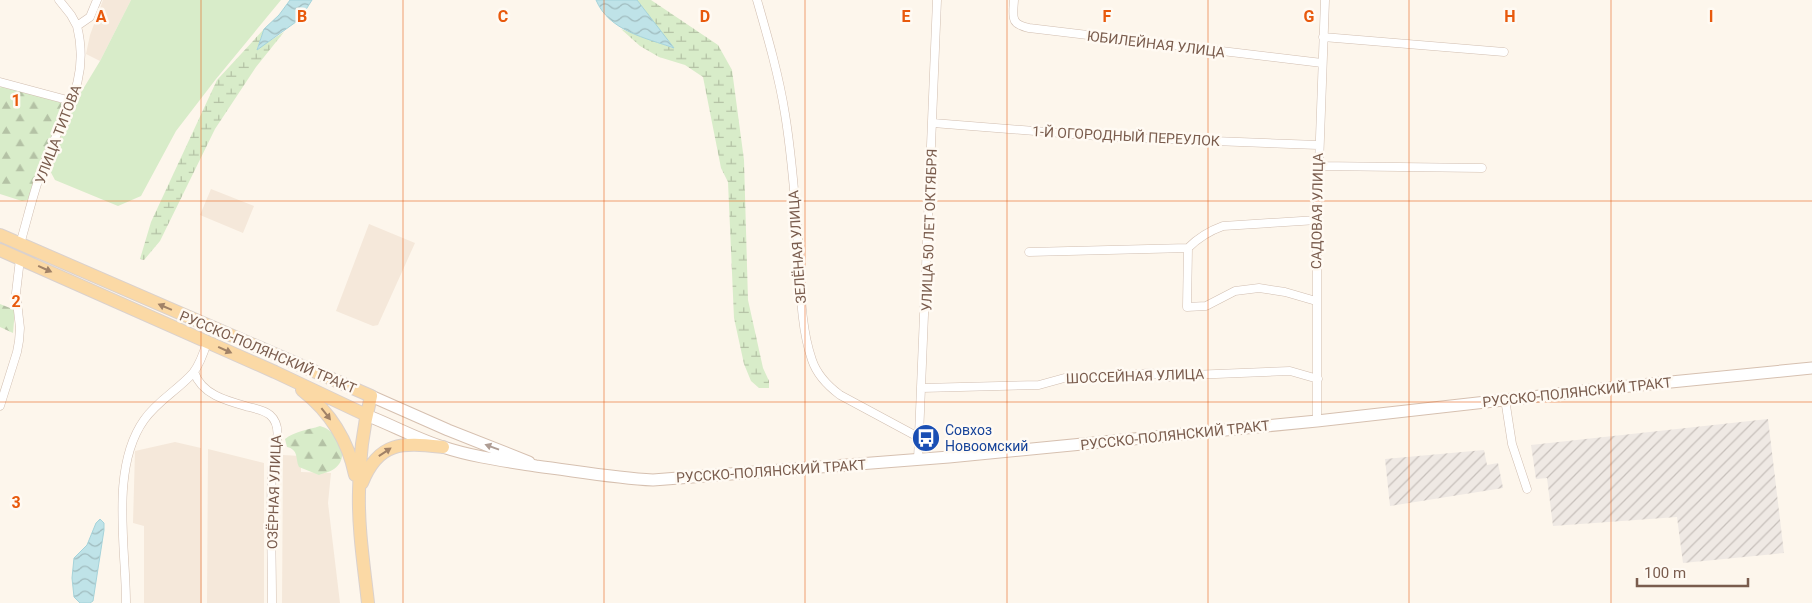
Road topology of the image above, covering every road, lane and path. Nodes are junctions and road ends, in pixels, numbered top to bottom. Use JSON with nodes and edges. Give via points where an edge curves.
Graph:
{"nodes":[{"id":1,"x":59,"y":0,"type":"edge"},
{"id":2,"x":97,"y":0,"type":"edge"},
{"id":3,"x":757,"y":0,"type":"edge"},
{"id":4,"x":937,"y":0,"type":"edge"},
{"id":5,"x":1014,"y":0,"type":"edge"},
{"id":6,"x":1325,"y":0,"type":"edge"},
{"id":7,"x":77,"y":26,"type":"junction"},
{"id":8,"x":1323,"y":37,"type":"junction"},
{"id":9,"x":1504,"y":52,"type":"dead end"},
{"id":10,"x":1322,"y":63,"type":"junction"},
{"id":11,"x":0,"y":82,"type":"edge"},
{"id":12,"x":71,"y":101,"type":"junction"},
{"id":13,"x":933,"y":122,"type":"junction"},
{"id":14,"x":1318,"y":145,"type":"junction"},
{"id":15,"x":1318,"y":166,"type":"junction"},
{"id":16,"x":1482,"y":168,"type":"dead end"},
{"id":17,"x":1317,"y":220,"type":"junction"},
{"id":18,"x":0,"y":235,"type":"edge"},
{"id":19,"x":20,"y":244,"type":"junction"},
{"id":20,"x":1188,"y":248,"type":"junction"},
{"id":21,"x":0,"y":250,"type":"edge"},
{"id":22,"x":1029,"y":252,"type":"dead end"},
{"id":23,"x":20,"y":259,"type":"junction"},
{"id":24,"x":1316,"y":301,"type":"junction"},
{"id":25,"x":207,"y":342,"type":"junction"},
{"id":26,"x":1812,"y":368,"type":"edge"},
{"id":27,"x":194,"y":372,"type":"junction"},
{"id":28,"x":275,"y":372,"type":"junction"},
{"id":29,"x":1318,"y":379,"type":"junction"},
{"id":30,"x":922,"y":388,"type":"junction"},
{"id":31,"x":370,"y":396,"type":"junction"},
{"id":32,"x":1505,"y":399,"type":"junction"},
{"id":33,"x":0,"y":406,"type":"edge"},
{"id":34,"x":366,"y":415,"type":"junction"},
{"id":35,"x":1317,"y":421,"type":"junction"},
{"id":36,"x":920,"y":438,"type":"junction"},
{"id":37,"x":443,"y":447,"type":"junction"},
{"id":38,"x":918,"y":460,"type":"junction"},
{"id":39,"x":537,"y":466,"type":"junction"},
{"id":40,"x":1527,"y":489,"type":"dead end"},
{"id":41,"x":359,"y":492,"type":"junction"},
{"id":42,"x":126,"y":603,"type":"edge"},
{"id":43,"x":272,"y":603,"type":"edge"},
{"id":44,"x":368,"y":603,"type":"edge"}],
"edges":[{"from":1,"to":7,"type":"street"},
{"from":2,"to":7,"type":"street","via":[[90,17]]},
{"from":3,"to":36,"type":"street","name":"ЗЕЛЁНАЯ УЛИЦА","via":[[785,114],[802,311],[812,360],[828,386],[840,395]]},
{"from":4,"to":13,"type":"street","name":"УЛИЦА 50 ЛЕТ ОКТЯБРЯ"},
{"from":5,"to":10,"type":"street","name":"ЮБИЛЕЙНАЯ УЛИЦА","via":[[1015,22],[1029,28]]},
{"from":6,"to":8,"type":"street","name":"САДОВАЯ УЛИЦА"},
{"from":7,"to":12,"type":"street","name":"УЛИЦА ТИТОВА","via":[[81,67]]},
{"from":8,"to":9,"type":"street"},
{"from":8,"to":10,"type":"street","name":"САДОВАЯ УЛИЦА"},
{"from":10,"to":14,"type":"street","name":"САДОВАЯ УЛИЦА"},
{"from":11,"to":12,"type":"street"},
{"from":12,"to":19,"type":"street","name":"УЛИЦА ТИТОВА","via":[[44,164]]},
{"from":13,"to":14,"type":"street","name":"1-Й ОГОРОДНЫЙ ПЕРЕУЛОК","via":[[1110,137]]},
{"from":13,"to":30,"type":"street","name":"УЛИЦА 50 ЛЕТ ОКТЯБРЯ"},
{"from":14,"to":15,"type":"street","name":"САДОВАЯ УЛИЦА"},
{"from":15,"to":16,"type":"street"},
{"from":15,"to":17,"type":"street","name":"САДОВАЯ УЛИЦА"},
{"from":17,"to":20,"type":"street","via":[[1223,226],[1209,231]]},
{"from":17,"to":24,"type":"street","name":"САДОВАЯ УЛИЦА"},
{"from":18,"to":19,"type":"main road","name":"РУССКО-ПОЛЯНСКИЙ ТРАКТ"},
{"from":31,"to":19,"type":"main road","name":"РУССКО-ПОЛЯНСКИЙ ТРАКТ","one_way":true},
{"from":20,"to":22,"type":"street"},
{"from":20,"to":24,"type":"street","via":[[1186,308],[1206,306],[1235,291],[1259,288]]},
{"from":21,"to":23,"type":"main road","name":"РУССКО-ПОЛЯНСКИЙ ТРАКТ"},
{"from":23,"to":25,"type":"main road","name":"РУССКО-ПОЛЯНСКИЙ ТРАКТ","one_way":true},
{"from":23,"to":33,"type":"street","via":[[16,292],[19,341]]},
{"from":24,"to":29,"type":"street","name":"САДОВАЯ УЛИЦА"},
{"from":25,"to":27,"type":"street"},
{"from":25,"to":28,"type":"main road","name":"РУССКО-ПОЛЯНСКИЙ ТРАКТ","one_way":true},
{"from":26,"to":32,"type":"main road","name":"РУССКО-ПОЛЯНСКИЙ ТРАКТ"},
{"from":27,"to":42,"type":"street","via":[[157,404],[145,418],[130,446],[124,474]]},
{"from":27,"to":43,"type":"street","name":"ОЗЁРНАЯ УЛИЦА","via":[[200,386],[206,390],[232,403],[261,410],[276,422],[278,433],[272,468]]},
{"from":28,"to":34,"type":"main road","name":"РУССКО-ПОЛЯНСКИЙ ТРАКТ"},
{"from":28,"to":41,"type":"main road","one_way":true,"via":[[315,401],[335,425],[353,462]]},
{"from":29,"to":30,"type":"street","name":"ШОССЕЙНАЯ УЛИЦА","via":[[1290,371],[1168,377],[1151,374],[1068,377],[1039,384]]},
{"from":29,"to":35,"type":"street","name":"САДОВАЯ УЛИЦА"},
{"from":30,"to":36,"type":"street","name":"УЛИЦА 50 ЛЕТ ОКТЯБРЯ"},
{"from":31,"to":34,"type":"main road"},
{"from":39,"to":31,"type":"main road","name":"РУССКО-ПОЛЯНСКИЙ ТРАКТ","one_way":true},
{"from":32,"to":35,"type":"main road","name":"РУССКО-ПОЛЯНСКИЙ ТРАКТ"},
{"from":32,"to":40,"type":"street","via":[[1512,444]]},
{"from":34,"to":37,"type":"main road","name":"РУССКО-ПОЛЯНСКИЙ ТРАКТ"},
{"from":34,"to":41,"type":"main road"},
{"from":35,"to":38,"type":"main road","name":"РУССКО-ПОЛЯНСКИЙ ТРАКТ"},
{"from":36,"to":38,"type":"street","name":"УЛИЦА 50 ЛЕТ ОКТЯБРЯ"},
{"from":37,"to":39,"type":"main road","name":"РУССКО-ПОЛЯНСКИЙ ТРАКТ"},
{"from":41,"to":37,"type":"main road","one_way":true,"via":[[368,468],[388,449],[413,444]]},
{"from":38,"to":39,"type":"main road","name":"РУССКО-ПОЛЯНСКИЙ ТРАКТ","via":[[653,480]]},
{"from":41,"to":44,"type":"main road"}]}
